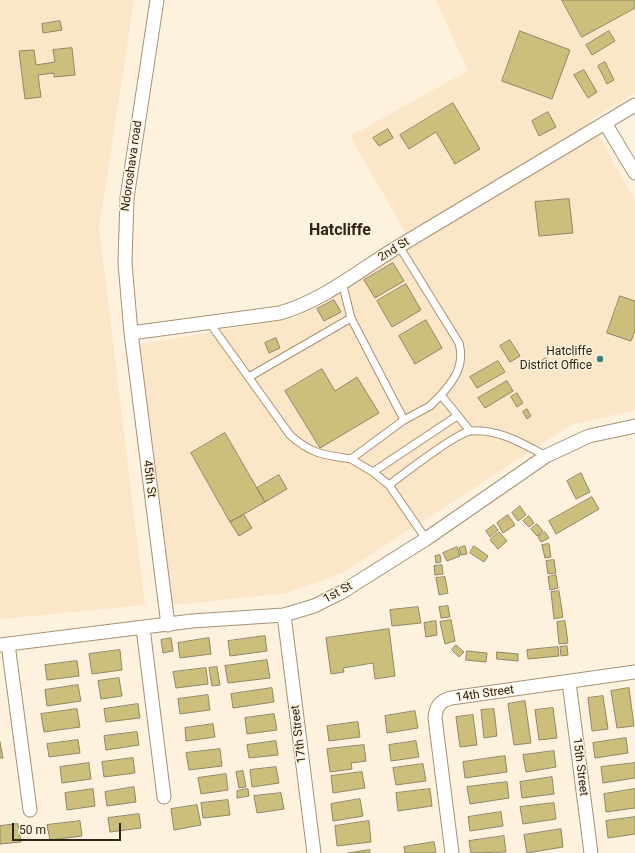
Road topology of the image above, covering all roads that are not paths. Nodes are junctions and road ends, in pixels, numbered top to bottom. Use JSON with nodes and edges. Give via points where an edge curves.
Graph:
{"nodes":[{"id":1,"x":157,"y":0,"type":"edge"},
{"id":2,"x":635,"y":105,"type":"edge"},
{"id":3,"x":605,"y":123,"type":"junction"},
{"id":4,"x":635,"y":172,"type":"edge"},
{"id":5,"x":400,"y":246,"type":"junction"},
{"id":6,"x":342,"y":282,"type":"junction"},
{"id":7,"x":351,"y":318,"type":"junction"},
{"id":8,"x":209,"y":322,"type":"junction"},
{"id":9,"x":131,"y":333,"type":"junction"},
{"id":10,"x":249,"y":377,"type":"junction"},
{"id":11,"x":441,"y":395,"type":"junction"},
{"id":12,"x":457,"y":416,"type":"junction"},
{"id":13,"x":404,"y":420,"type":"junction"},
{"id":14,"x":635,"y":426,"type":"edge"},
{"id":15,"x":470,"y":430,"type":"junction"},
{"id":16,"x":546,"y":456,"type":"junction"},
{"id":17,"x":351,"y":459,"type":"junction"},
{"id":18,"x":373,"y":472,"type":"junction"},
{"id":19,"x":388,"y":485,"type":"junction"},
{"id":20,"x":426,"y":538,"type":"junction"},
{"id":21,"x":284,"y":614,"type":"junction"},
{"id":22,"x":168,"y":625,"type":"junction"},
{"id":23,"x":143,"y":628,"type":"junction"},
{"id":24,"x":4,"y":644,"type":"edge"},
{"id":25,"x":635,"y":672,"type":"edge"},
{"id":26,"x":569,"y":682,"type":"junction"},
{"id":27,"x":164,"y":797,"type":"dead end"},
{"id":28,"x":30,"y":810,"type":"dead end"},
{"id":29,"x":314,"y":853,"type":"edge"},
{"id":30,"x":452,"y":853,"type":"edge"},
{"id":31,"x":590,"y":853,"type":"edge"}],
"edges":[{"from":1,"to":9,"type":"street","name":"Ndoroshava road","via":[[125,219],[125,279]]},
{"from":2,"to":3,"type":"street","name":"2nd St"},
{"from":3,"to":4,"type":"street"},
{"from":3,"to":5,"type":"street","name":"2nd St"},
{"from":5,"to":6,"type":"street","name":"2nd St"},
{"from":5,"to":11,"type":"lane","via":[[452,330],[462,355],[459,369]]},
{"from":6,"to":7,"type":"lane"},
{"from":6,"to":8,"type":"street","name":"2nd St","via":[[287,311]]},
{"from":7,"to":10,"type":"lane"},
{"from":7,"to":13,"type":"lane"},
{"from":8,"to":9,"type":"street","name":"2nd St"},
{"from":8,"to":10,"type":"lane"},
{"from":9,"to":22,"type":"street","name":"45th St"},
{"from":10,"to":17,"type":"lane","via":[[290,435],[304,447],[317,453]]},
{"from":11,"to":12,"type":"lane"},
{"from":11,"to":13,"type":"lane","via":[[430,406]]},
{"from":12,"to":15,"type":"lane"},
{"from":12,"to":18,"type":"lane"},
{"from":13,"to":17,"type":"lane"},
{"from":14,"to":16,"type":"street","name":"1st St","via":[[589,436]]},
{"from":15,"to":16,"type":"lane","via":[[501,435]]},
{"from":15,"to":19,"type":"lane"},
{"from":16,"to":20,"type":"street","name":"1st St"},
{"from":17,"to":18,"type":"lane"},
{"from":18,"to":19,"type":"lane"},
{"from":19,"to":20,"type":"lane"},
{"from":20,"to":21,"type":"street","name":"1st St","via":[[342,592],[314,606]]},
{"from":21,"to":22,"type":"street","name":"1st St"},
{"from":21,"to":29,"type":"street","name":"17th Street"},
{"from":22,"to":23,"type":"street","name":"1st St"},
{"from":23,"to":24,"type":"street","name":"1st St"},
{"from":23,"to":27,"type":"street"},
{"from":24,"to":28,"type":"street"},
{"from":25,"to":26,"type":"street","name":"14th Street"},
{"from":26,"to":30,"type":"street","name":"14th Street","via":[[451,698],[442,700],[438,705],[436,718]]},
{"from":26,"to":31,"type":"street","name":"15th Street"}]}
